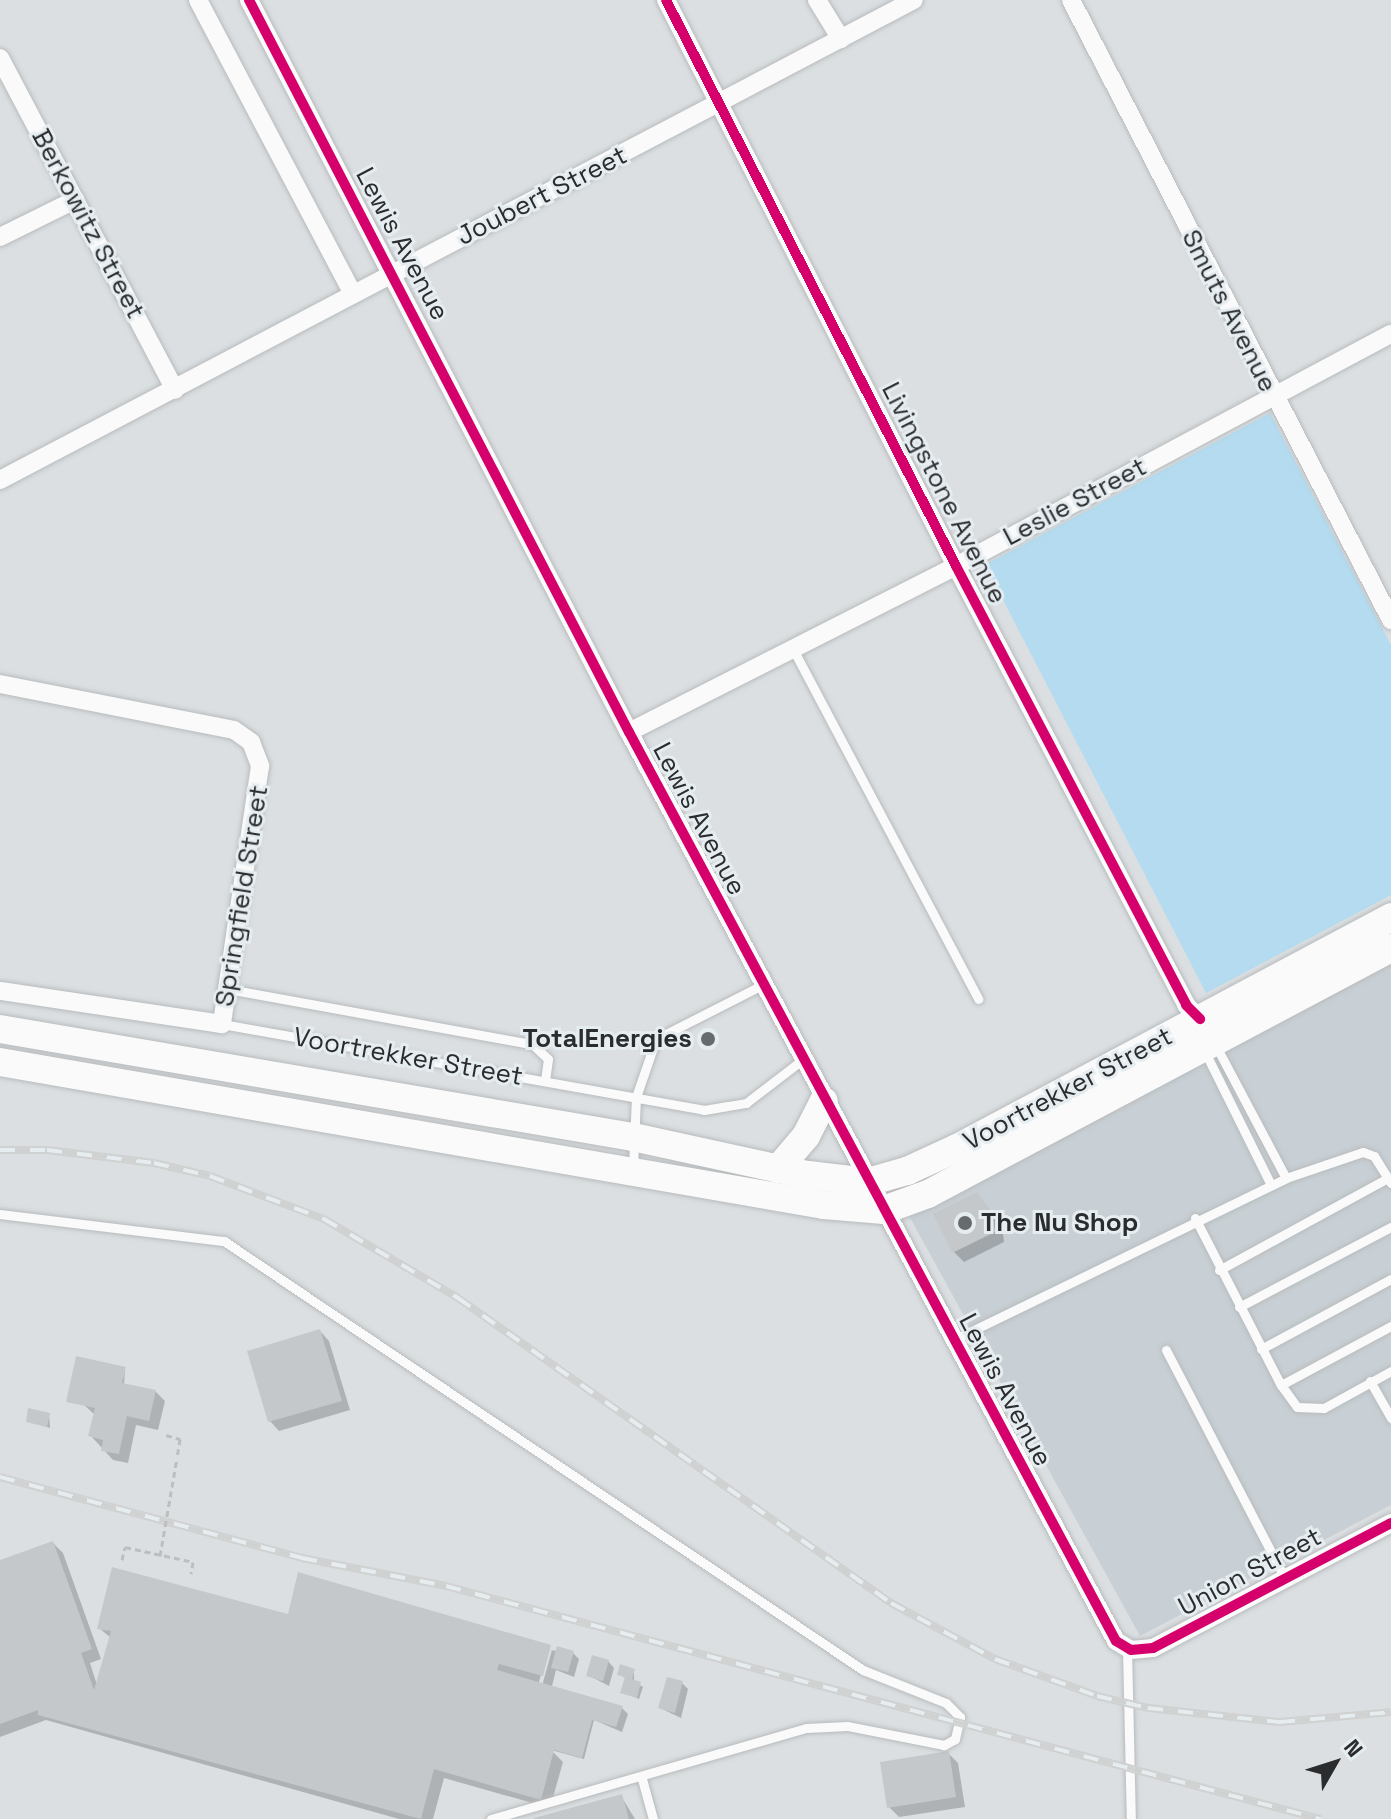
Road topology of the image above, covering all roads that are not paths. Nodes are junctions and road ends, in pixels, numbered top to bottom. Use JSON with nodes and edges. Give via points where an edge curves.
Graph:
{"nodes":[{"id":1,"x":198,"y":0,"type":"edge"},
{"id":2,"x":249,"y":0,"type":"edge"},
{"id":3,"x":666,"y":0,"type":"edge"},
{"id":4,"x":817,"y":0,"type":"edge"},
{"id":5,"x":914,"y":0,"type":"edge"},
{"id":6,"x":1071,"y":0,"type":"edge"},
{"id":7,"x":841,"y":39,"type":"junction"},
{"id":8,"x":0,"y":58,"type":"edge"},
{"id":9,"x":721,"y":104,"type":"junction"},
{"id":10,"x":75,"y":200,"type":"junction"},
{"id":11,"x":0,"y":237,"type":"edge"},
{"id":12,"x":393,"y":273,"type":"junction"},
{"id":13,"x":353,"y":294,"type":"junction"},
{"id":14,"x":1391,"y":334,"type":"edge"},
{"id":15,"x":175,"y":390,"type":"junction"},
{"id":16,"x":1272,"y":396,"type":"junction"},
{"id":17,"x":0,"y":480,"type":"edge"},
{"id":18,"x":956,"y":566,"type":"junction"},
{"id":19,"x":1391,"y":620,"type":"edge"},
{"id":20,"x":793,"y":649,"type":"junction"},
{"id":21,"x":0,"y":684,"type":"edge"},
{"id":22,"x":629,"y":732,"type":"junction"},
{"id":23,"x":1391,"y":917,"type":"edge"},
{"id":24,"x":1391,"y":948,"type":"edge"},
{"id":25,"x":762,"y":985,"type":"junction"},
{"id":26,"x":228,"y":989,"type":"junction"},
{"id":27,"x":0,"y":991,"type":"edge"},
{"id":28,"x":978,"y":999,"type":"dead end"},
{"id":29,"x":222,"y":1024,"type":"junction"},
{"id":30,"x":1199,"y":1028,"type":"junction"},
{"id":31,"x":0,"y":1029,"type":"edge"},
{"id":32,"x":802,"y":1060,"type":"junction"},
{"id":33,"x":0,"y":1062,"type":"edge"},
{"id":34,"x":261,"y":1071,"type":"junction"},
{"id":35,"x":545,"y":1081,"type":"junction"},
{"id":36,"x":636,"y":1097,"type":"junction"},
{"id":37,"x":824,"y":1101,"type":"junction"},
{"id":38,"x":254,"y":1105,"type":"junction"},
{"id":39,"x":633,"y":1137,"type":"junction"},
{"id":40,"x":778,"y":1169,"type":"junction"},
{"id":41,"x":633,"y":1171,"type":"junction"},
{"id":42,"x":1286,"y":1178,"type":"junction"},
{"id":43,"x":1390,"y":1181,"type":"edge"},
{"id":44,"x":868,"y":1182,"type":"junction"},
{"id":45,"x":1271,"y":1185,"type":"junction"},
{"id":46,"x":884,"y":1210,"type":"junction"},
{"id":47,"x":0,"y":1214,"type":"edge"},
{"id":48,"x":1195,"y":1218,"type":"junction"},
{"id":49,"x":1391,"y":1227,"type":"edge"},
{"id":50,"x":1219,"y":1270,"type":"junction"},
{"id":51,"x":1391,"y":1279,"type":"edge"},
{"id":52,"x":1239,"y":1307,"type":"junction"},
{"id":53,"x":1391,"y":1326,"type":"edge"},
{"id":54,"x":953,"y":1340,"type":"junction"},
{"id":55,"x":1261,"y":1349,"type":"junction"},
{"id":56,"x":1166,"y":1350,"type":"dead end"},
{"id":57,"x":1391,"y":1371,"type":"edge"},
{"id":58,"x":1370,"y":1381,"type":"junction"},
{"id":59,"x":1281,"y":1385,"type":"junction"},
{"id":60,"x":1391,"y":1418,"type":"edge"},
{"id":61,"x":1391,"y":1523,"type":"edge"},
{"id":62,"x":1285,"y":1579,"type":"junction"},
{"id":63,"x":1127,"y":1649,"type":"junction"},
{"id":64,"x":642,"y":1779,"type":"junction"},
{"id":65,"x":491,"y":1819,"type":"edge"},
{"id":66,"x":653,"y":1819,"type":"edge"},
{"id":67,"x":1131,"y":1819,"type":"edge"}],
"edges":[{"from":1,"to":13,"type":"street"},
{"from":2,"to":12,"type":"street","name":"Lewis Avenue"},
{"from":3,"to":9,"type":"street","name":"Livingstone Avenue"},
{"from":4,"to":7,"type":"street"},
{"from":5,"to":7,"type":"street","name":"Joubert Street"},
{"from":6,"to":16,"type":"street","name":"Smuts Avenue"},
{"from":7,"to":9,"type":"street","name":"Joubert Street"},
{"from":8,"to":10,"type":"street","name":"Berkowitz Street"},
{"from":9,"to":12,"type":"street","name":"Joubert Street"},
{"from":9,"to":18,"type":"street","name":"Livingstone Avenue"},
{"from":10,"to":11,"type":"street"},
{"from":10,"to":15,"type":"street","name":"Berkowitz Street"},
{"from":12,"to":13,"type":"street","name":"Joubert Street"},
{"from":12,"to":22,"type":"street","name":"Lewis Avenue"},
{"from":13,"to":15,"type":"street","name":"Joubert Street"},
{"from":14,"to":16,"type":"street","name":"Leslie Street"},
{"from":15,"to":17,"type":"street","name":"Joubert Street"},
{"from":16,"to":18,"type":"street","name":"Leslie Street"},
{"from":16,"to":19,"type":"street","name":"Smuts Avenue"},
{"from":18,"to":20,"type":"street","name":"Leslie Street"},
{"from":18,"to":30,"type":"street","name":"Livingstone Avenue"},
{"from":20,"to":22,"type":"street","name":"Leslie Street"},
{"from":20,"to":28,"type":"lane"},
{"from":21,"to":26,"type":"street","name":"Springfield Street","via":[[226,728],[251,742],[260,775]]},
{"from":22,"to":25,"type":"street","name":"Lewis Avenue"},
{"from":23,"to":30,"type":"main road","name":"Voortrekker Street"},
{"from":24,"to":30,"type":"main road","name":"Voortrekker Street"},
{"from":25,"to":32,"type":"street","name":"Lewis Avenue"},
{"from":25,"to":36,"type":"lane","via":[[656,1039]]},
{"from":26,"to":29,"type":"street","name":"Springfield Street"},
{"from":26,"to":35,"type":"lane","via":[[532,1044],[548,1059]]},
{"from":27,"to":29,"type":"street","name":"Voortrekker Street"},
{"from":29,"to":35,"type":"lane","name":"Voortrekker Street"},
{"from":30,"to":42,"type":"lane","name":"Livingstone Avenue"},
{"from":30,"to":44,"type":"main road","name":"Voortrekker Street","via":[[957,1148]]},
{"from":30,"to":45,"type":"lane","name":"Livingstone Avenue"},
{"from":30,"to":46,"type":"main road","name":"Voortrekker Street","via":[[928,1194]]},
{"from":31,"to":34,"type":"main road"},
{"from":32,"to":36,"type":"lane","name":"Voortrekker Street","via":[[760,1094],[732,1108],[704,1110]]},
{"from":32,"to":37,"type":"street","name":"Lewis Avenue"},
{"from":33,"to":38,"type":"main road"},
{"from":34,"to":38,"type":"main road"},
{"from":34,"to":39,"type":"main road"},
{"from":35,"to":36,"type":"lane","name":"Voortrekker Street"},
{"from":36,"to":39,"type":"lane"},
{"from":37,"to":40,"type":"main road","via":[[811,1129]]},
{"from":37,"to":44,"type":"street","name":"Lewis Avenue"},
{"from":38,"to":41,"type":"main road"},
{"from":39,"to":40,"type":"main road"},
{"from":39,"to":41,"type":"lane"},
{"from":40,"to":44,"type":"main road"},
{"from":41,"to":46,"type":"main road","via":[[824,1205]]},
{"from":42,"to":43,"type":"lane","via":[[1363,1152],[1374,1156]]},
{"from":42,"to":45,"type":"lane"},
{"from":43,"to":50,"type":"lane"},
{"from":44,"to":46,"type":"street","name":"Lewis Avenue"},
{"from":45,"to":48,"type":"lane"},
{"from":46,"to":54,"type":"street","name":"Lewis Avenue"},
{"from":47,"to":64,"type":"lane","via":[[224,1241],[863,1670],[946,1703],[960,1717],[955,1739],[944,1745],[820,1726],[777,1733]]},
{"from":48,"to":50,"type":"lane"},
{"from":48,"to":54,"type":"lane"},
{"from":49,"to":52,"type":"lane"},
{"from":50,"to":52,"type":"lane"},
{"from":51,"to":55,"type":"lane"},
{"from":52,"to":55,"type":"lane"},
{"from":53,"to":59,"type":"lane"},
{"from":54,"to":63,"type":"street","name":"Lewis Avenue","via":[[1107,1627]]},
{"from":55,"to":59,"type":"lane"},
{"from":56,"to":62,"type":"lane"},
{"from":57,"to":58,"type":"lane"},
{"from":58,"to":59,"type":"lane","via":[[1310,1411],[1291,1401]]},
{"from":58,"to":60,"type":"lane"},
{"from":61,"to":62,"type":"street","name":"Union Street"},
{"from":62,"to":63,"type":"street","name":"Union Street","via":[[1153,1648]]},
{"from":63,"to":67,"type":"lane","via":[[1123,1669]]},
{"from":64,"to":65,"type":"lane"},
{"from":64,"to":66,"type":"lane"}]}
